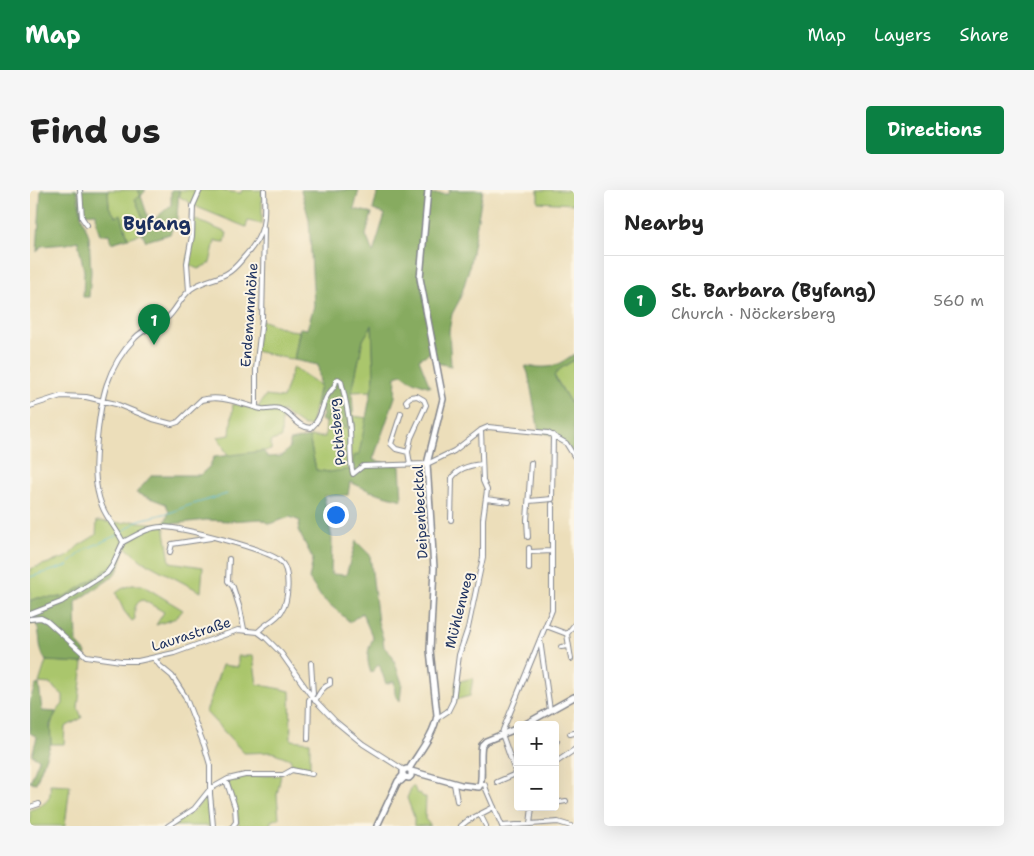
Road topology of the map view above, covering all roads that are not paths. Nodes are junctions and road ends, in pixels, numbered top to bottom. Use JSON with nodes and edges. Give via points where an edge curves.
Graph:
{"nodes":[{"id":1,"x":80,"y":190,"type":"edge"},
{"id":2,"x":200,"y":190,"type":"edge"},
{"id":3,"x":264,"y":190,"type":"edge"},
{"id":4,"x":428,"y":190,"type":"edge"},
{"id":5,"x":87,"y":225,"type":"dead end"},
{"id":6,"x":264,"y":226,"type":"junction"},
{"id":7,"x":189,"y":291,"type":"junction"},
{"id":8,"x":102,"y":400,"type":"junction"},
{"id":9,"x":407,"y":403,"type":"dead end"},
{"id":10,"x":30,"y":406,"type":"edge"},
{"id":11,"x":256,"y":406,"type":"junction"},
{"id":12,"x":401,"y":413,"type":"dead end"},
{"id":13,"x":481,"y":430,"type":"junction"},
{"id":14,"x":553,"y":435,"type":"junction"},
{"id":15,"x":408,"y":452,"type":"junction"},
{"id":16,"x":574,"y":456,"type":"edge"},
{"id":17,"x":531,"y":463,"type":"dead end"},
{"id":18,"x":410,"y":464,"type":"junction"},
{"id":19,"x":427,"y":464,"type":"junction"},
{"id":20,"x":482,"y":464,"type":"junction"},
{"id":21,"x":486,"y":499,"type":"junction"},
{"id":22,"x":529,"y":501,"type":"junction"},
{"id":23,"x":509,"y":502,"type":"dead end"},
{"id":24,"x":552,"y":504,"type":"dead end"},
{"id":25,"x":451,"y":520,"type":"dead end"},
{"id":26,"x":213,"y":537,"type":"junction"},
{"id":27,"x":528,"y":537,"type":"dead end"},
{"id":28,"x":123,"y":542,"type":"junction"},
{"id":29,"x":552,"y":551,"type":"junction"},
{"id":30,"x":170,"y":552,"type":"dead end"},
{"id":31,"x":229,"y":559,"type":"dead end"},
{"id":32,"x":529,"y":570,"type":"dead end"},
{"id":33,"x":30,"y":614,"type":"edge"},
{"id":34,"x":30,"y":618,"type":"edge"},
{"id":35,"x":574,"y":625,"type":"edge"},
{"id":36,"x":546,"y":626,"type":"junction"},
{"id":37,"x":244,"y":629,"type":"junction"},
{"id":38,"x":258,"y":632,"type":"junction"},
{"id":39,"x":567,"y":634,"type":"junction"},
{"id":40,"x":540,"y":640,"type":"junction"},
{"id":41,"x":569,"y":646,"type":"junction"},
{"id":42,"x":561,"y":647,"type":"dead end"},
{"id":43,"x":154,"y":658,"type":"junction"},
{"id":44,"x":571,"y":659,"type":"dead end"},
{"id":45,"x":311,"y":663,"type":"dead end"},
{"id":46,"x":330,"y":685,"type":"dead end"},
{"id":47,"x":574,"y":696,"type":"edge"},
{"id":48,"x":313,"y":699,"type":"junction"},
{"id":49,"x":550,"y":710,"type":"junction"},
{"id":50,"x":436,"y":720,"type":"junction"},
{"id":51,"x":531,"y":721,"type":"edge"},
{"id":52,"x":514,"y":730,"type":"edge"},
{"id":53,"x":502,"y":734,"type":"junction"},
{"id":54,"x":308,"y":739,"type":"dead end"},
{"id":55,"x":574,"y":750,"type":"edge"},
{"id":56,"x":559,"y":760,"type":"edge"},
{"id":57,"x":514,"y":766,"type":"edge"},
{"id":58,"x":407,"y":773,"type":"junction"},
{"id":59,"x":312,"y":774,"type":"dead end"},
{"id":60,"x":514,"y":774,"type":"edge"},
{"id":61,"x":226,"y":780,"type":"junction"},
{"id":62,"x":497,"y":782,"type":"dead end"},
{"id":63,"x":454,"y":784,"type":"junction"},
{"id":64,"x":481,"y":784,"type":"junction"},
{"id":65,"x":210,"y":789,"type":"junction"},
{"id":66,"x":457,"y":801,"type":"dead end"},
{"id":67,"x":566,"y":801,"type":"dead end"},
{"id":68,"x":559,"y":802,"type":"edge"},
{"id":69,"x":38,"y":804,"type":"dead end"},
{"id":70,"x":30,"y":807,"type":"edge"},
{"id":71,"x":494,"y":807,"type":"junction"},
{"id":72,"x":532,"y":811,"type":"edge"},
{"id":73,"x":480,"y":814,"type":"junction"},
{"id":74,"x":530,"y":824,"type":"junction"},
{"id":75,"x":168,"y":826,"type":"edge"},
{"id":76,"x":213,"y":826,"type":"edge"},
{"id":77,"x":233,"y":826,"type":"edge"},
{"id":78,"x":377,"y":826,"type":"edge"},
{"id":79,"x":461,"y":826,"type":"edge"},
{"id":80,"x":486,"y":826,"type":"edge"},
{"id":81,"x":502,"y":826,"type":"edge"},
{"id":82,"x":571,"y":826,"type":"edge"}],
"edges":[{"from":1,"to":5,"type":"street","via":[[82,218]]},
{"from":2,"to":7,"type":"street","via":[[193,206],[192,236],[186,263]]},
{"from":3,"to":6,"type":"street","name":"Endemannhöhe"},
{"from":4,"to":19,"type":"main road","name":"Deipenbecktal","via":[[420,278],[443,399]]},
{"from":6,"to":7,"type":"street","via":[[256,244],[233,270]]},
{"from":6,"to":11,"type":"street","name":"Endemannhöhe"},
{"from":7,"to":8,"type":"street","via":[[167,318],[144,330],[131,342],[112,371]]},
{"from":8,"to":10,"type":"street","via":[[61,396]]},
{"from":8,"to":11,"type":"street","name":"Pothsberg","via":[[172,424],[203,399],[228,398]]},
{"from":8,"to":28,"type":"street","via":[[94,470],[97,491],[106,515]]},
{"from":9,"to":15,"type":"street","via":[[410,397],[417,396],[426,405],[414,428]]},
{"from":11,"to":18,"type":"street","name":"Pothsberg","via":[[281,409],[302,426],[311,428],[336,381],[340,380],[350,424],[353,474],[363,466]]},
{"from":12,"to":15,"type":"street","via":[[391,444]]},
{"from":13,"to":14,"type":"street","via":[[491,427]]},
{"from":13,"to":19,"type":"street","via":[[454,451]]},
{"from":13,"to":20,"type":"street","name":"Mühlenweg"},
{"from":14,"to":16,"type":"street","via":[[566,443]]},
{"from":14,"to":22,"type":"street","via":[[552,499]]},
{"from":15,"to":18,"type":"street"},
{"from":17,"to":22,"type":"street"},
{"from":18,"to":19,"type":"street"},
{"from":19,"to":50,"type":"main road","name":"Deipenbecktal","via":[[434,568],[430,650]]},
{"from":20,"to":21,"type":"street","name":"Mühlenweg"},
{"from":20,"to":25,"type":"street","via":[[466,467],[454,474]]},
{"from":21,"to":23,"type":"street"},
{"from":21,"to":50,"type":"street","name":"Mühlenweg","via":[[483,557],[459,655],[453,701],[448,711]]},
{"from":22,"to":27,"type":"street"},
{"from":24,"to":29,"type":"street"},
{"from":26,"to":28,"type":"street","via":[[161,527],[143,531]]},
{"from":26,"to":30,"type":"street","via":[[172,544]]},
{"from":26,"to":38,"type":"street","via":[[277,558],[285,566],[287,586],[282,610]]},
{"from":28,"to":33,"type":"street","via":[[107,573],[61,602]]},
{"from":29,"to":32,"type":"street","via":[[529,550]]},
{"from":29,"to":36,"type":"street","via":[[552,606]]},
{"from":31,"to":37,"type":"street","via":[[228,581],[233,587]]},
{"from":34,"to":43,"type":"street","name":"Laurastraße","via":[[47,621],[90,658],[138,661]]},
{"from":35,"to":39,"type":"street"},
{"from":36,"to":39,"type":"street"},
{"from":36,"to":40,"type":"street"},
{"from":37,"to":38,"type":"street","name":"Laurastraße"},
{"from":37,"to":43,"type":"street","name":"Laurastraße"},
{"from":38,"to":48,"type":"street","via":[[281,653]]},
{"from":39,"to":41,"type":"street"},
{"from":40,"to":49,"type":"street"},
{"from":40,"to":53,"type":"street"},
{"from":41,"to":42,"type":"street"},
{"from":41,"to":44,"type":"street"},
{"from":43,"to":65,"type":"street","via":[[172,676],[188,703],[210,765]]},
{"from":45,"to":48,"type":"street"},
{"from":46,"to":48,"type":"street"},
{"from":47,"to":49,"type":"main road"},
{"from":48,"to":54,"type":"street","via":[[308,704]]},
{"from":48,"to":58,"type":"street","via":[[363,744]]},
{"from":49,"to":51,"type":"main road"},
{"from":50,"to":58,"type":"main road"},
{"from":52,"to":53,"type":"main road"},
{"from":53,"to":57,"type":"street"},
{"from":53,"to":64,"type":"main road","via":[[482,744]]},
{"from":55,"to":56,"type":"street"},
{"from":58,"to":63,"type":"main road"},
{"from":58,"to":78,"type":"main road","via":[[396,784]]},
{"from":59,"to":61,"type":"street","via":[[292,770],[283,775],[237,776]]},
{"from":60,"to":62,"type":"street"},
{"from":61,"to":65,"type":"street"},
{"from":61,"to":77,"type":"street","via":[[235,807],[236,822]]},
{"from":63,"to":64,"type":"main road","via":[[475,788]]},
{"from":63,"to":66,"type":"street"},
{"from":64,"to":71,"type":"street"},
{"from":65,"to":75,"type":"street","via":[[194,809]]},
{"from":65,"to":76,"type":"street"},
{"from":67,"to":68,"type":"street"},
{"from":69,"to":70,"type":"street"},
{"from":71,"to":73,"type":"street"},
{"from":71,"to":81,"type":"street"},
{"from":72,"to":74,"type":"street"},
{"from":73,"to":79,"type":"street"},
{"from":73,"to":80,"type":"street"},
{"from":74,"to":81,"type":"street"},
{"from":74,"to":82,"type":"street","via":[[558,822]]}]}
